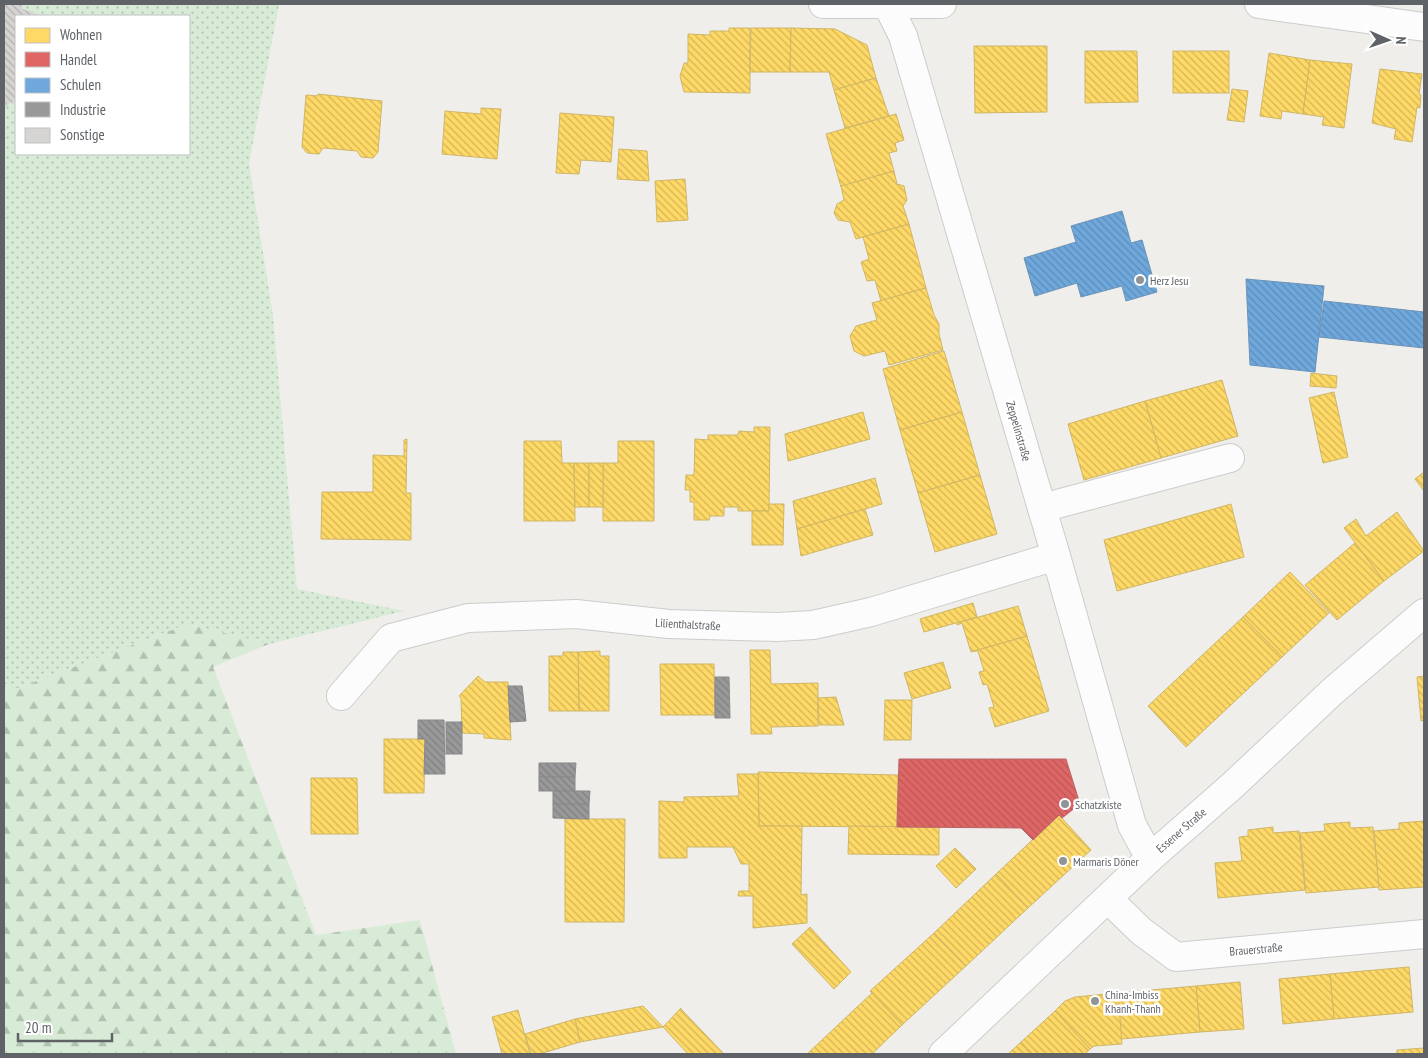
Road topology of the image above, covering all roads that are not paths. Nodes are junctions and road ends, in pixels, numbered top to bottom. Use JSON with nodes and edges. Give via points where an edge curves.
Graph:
{"nodes":[{"id":1,"x":824,"y":4,"type":"edge"},
{"id":2,"x":942,"y":4,"type":"edge"},
{"id":3,"x":1260,"y":4,"type":"edge"},
{"id":4,"x":887,"y":5,"type":"edge"},
{"id":5,"x":1424,"y":27,"type":"edge"},
{"id":6,"x":1230,"y":458,"type":"dead end"},
{"id":7,"x":1042,"y":508,"type":"junction"},
{"id":8,"x":1056,"y":556,"type":"junction"},
{"id":9,"x":1424,"y":613,"type":"edge"},
{"id":10,"x":341,"y":696,"type":"dead end"},
{"id":11,"x":1150,"y":858,"type":"junction"},
{"id":12,"x":1108,"y":900,"type":"junction"},
{"id":13,"x":1424,"y":934,"type":"edge"},
{"id":14,"x":943,"y":1054,"type":"edge"}],
"edges":[{"from":1,"to":4,"type":"street"},
{"from":2,"to":4,"type":"street"},
{"from":3,"to":5,"type":"street"},
{"from":4,"to":7,"type":"street","name":"Zeppelinstraße","via":[[903,36]]},
{"from":6,"to":7,"type":"street"},
{"from":7,"to":8,"type":"street","name":"Zeppelinstraße"},
{"from":8,"to":10,"type":"street","name":"Lilienthalstraße","via":[[871,612],[814,625],[669,624],[576,614],[468,618],[391,638]]},
{"from":8,"to":11,"type":"street","name":"Zeppelinstraße","via":[[1132,825]]},
{"from":9,"to":11,"type":"street","name":"Essener Straße","via":[[1333,690]]},
{"from":11,"to":12,"type":"street","name":"Essener Straße"},
{"from":12,"to":13,"type":"street","name":"Brauerstraße","via":[[1141,931],[1176,957]]},
{"from":12,"to":14,"type":"street","name":"Essener Straße"}]}
